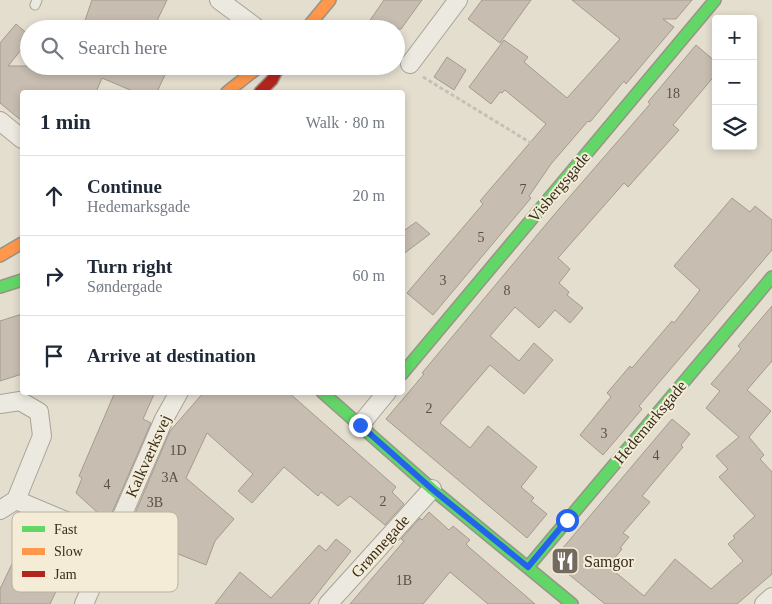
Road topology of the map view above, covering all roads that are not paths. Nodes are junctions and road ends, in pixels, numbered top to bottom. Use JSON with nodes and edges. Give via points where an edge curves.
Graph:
{"nodes":[{"id":1,"x":219,"y":0,"type":"edge"},
{"id":2,"x":330,"y":0,"type":"edge"},
{"id":3,"x":458,"y":0,"type":"edge"},
{"id":4,"x":715,"y":0,"type":"edge"},
{"id":5,"x":246,"y":20,"type":"edge"},
{"id":6,"x":313,"y":20,"type":"edge"},
{"id":7,"x":410,"y":64,"type":"road end"},
{"id":8,"x":249,"y":75,"type":"edge"},
{"id":9,"x":275,"y":75,"type":"edge"},
{"id":10,"x":230,"y":90,"type":"edge"},
{"id":11,"x":262,"y":90,"type":"edge"},
{"id":12,"x":0,"y":121,"type":"edge"},
{"id":13,"x":20,"y":138,"type":"edge"},
{"id":14,"x":20,"y":244,"type":"edge"},
{"id":15,"x":0,"y":256,"type":"edge"},
{"id":16,"x":772,"y":277,"type":"edge"},
{"id":17,"x":20,"y":281,"type":"edge"},
{"id":18,"x":0,"y":287,"type":"edge"},
{"id":19,"x":405,"y":370,"type":"edge"},
{"id":20,"x":177,"y":395,"type":"edge"},
{"id":21,"x":325,"y":395,"type":"edge"},
{"id":22,"x":385,"y":395,"type":"edge"},
{"id":23,"x":0,"y":404,"type":"edge"},
{"id":24,"x":360,"y":425,"type":"junction"},
{"id":25,"x":432,"y":489,"type":"junction"},
{"id":26,"x":16,"y":500,"type":"junction"},
{"id":27,"x":0,"y":510,"type":"edge"},
{"id":28,"x":44,"y":512,"type":"edge"},
{"id":29,"x":123,"y":512,"type":"edge"},
{"id":30,"x":528,"y":567,"type":"junction"},
{"id":31,"x":89,"y":592,"type":"edge"},
{"id":32,"x":772,"y":597,"type":"edge"},
{"id":33,"x":84,"y":604,"type":"edge"},
{"id":34,"x":328,"y":604,"type":"edge"},
{"id":35,"x":572,"y":604,"type":"edge"},
{"id":36,"x":764,"y":604,"type":"edge"}],
"edges":[{"from":1,"to":5,"type":"street"},
{"from":2,"to":6,"type":"street"},
{"from":3,"to":7,"type":"street"},
{"from":4,"to":19,"type":"street","name":"Visbergsgade"},
{"from":8,"to":10,"type":"street"},
{"from":9,"to":11,"type":"street"},
{"from":12,"to":13,"type":"street"},
{"from":14,"to":15,"type":"street"},
{"from":16,"to":30,"type":"street","name":"Hedemarksgade"},
{"from":17,"to":18,"type":"street"},
{"from":20,"to":29,"type":"street","name":"Kalkværksvej"},
{"from":21,"to":24,"type":"street"},
{"from":22,"to":24,"type":"street"},
{"from":23,"to":26,"type":"street","via":[[20,401],[39,412],[42,436]]},
{"from":24,"to":25,"type":"street"},
{"from":25,"to":30,"type":"street"},
{"from":25,"to":34,"type":"street","name":"Grønnegade"},
{"from":26,"to":27,"type":"street"},
{"from":26,"to":28,"type":"street"},
{"from":30,"to":35,"type":"street"},
{"from":31,"to":33,"type":"street","name":"Kalkværksvej"},
{"from":32,"to":36,"type":"street"}]}
